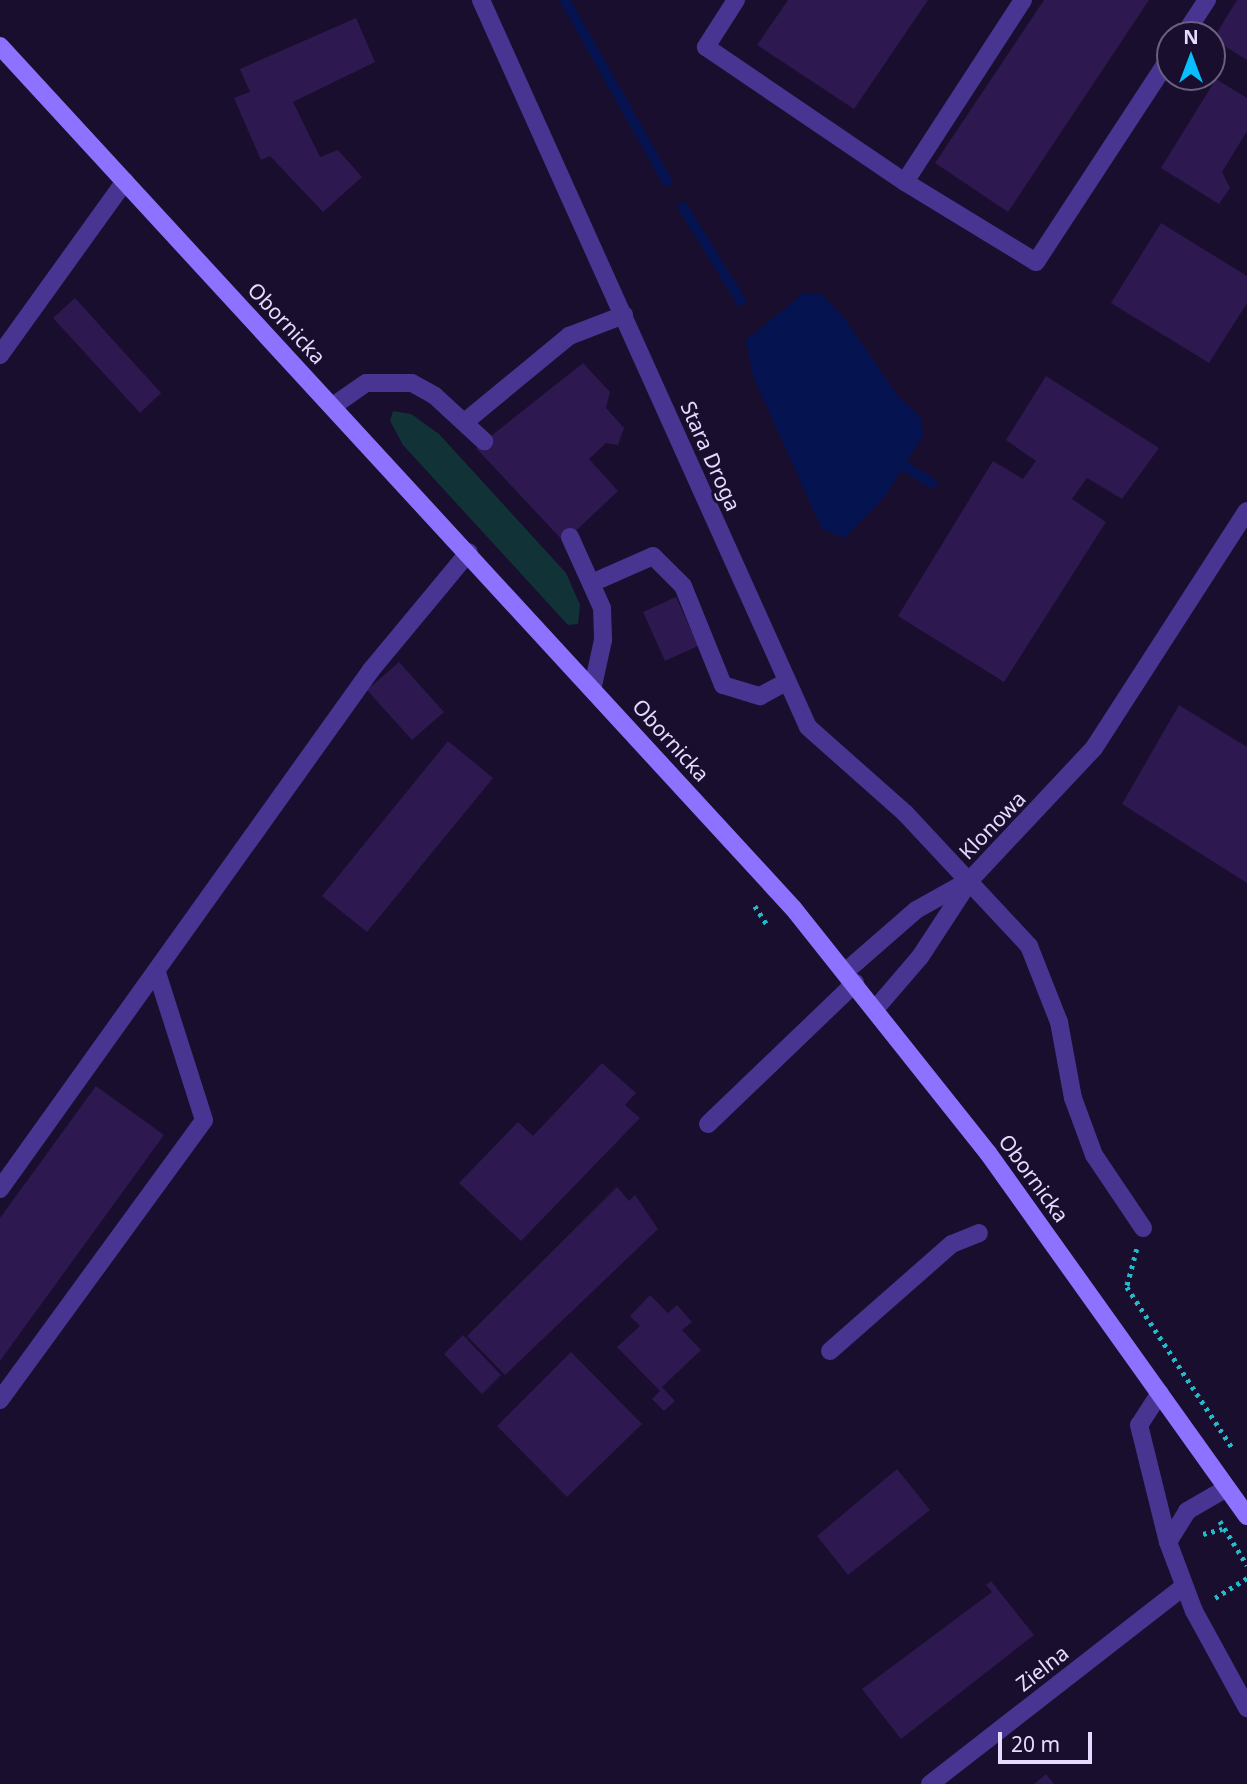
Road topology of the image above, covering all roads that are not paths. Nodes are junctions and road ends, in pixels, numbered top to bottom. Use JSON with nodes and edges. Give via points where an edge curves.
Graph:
{"nodes":[{"id":1,"x":481,"y":0,"type":"edge"},
{"id":2,"x":736,"y":0,"type":"edge"},
{"id":3,"x":1023,"y":0,"type":"edge"},
{"id":4,"x":1207,"y":0,"type":"edge"},
{"id":5,"x":1193,"y":21,"type":"edge"},
{"id":6,"x":0,"y":46,"type":"edge"},
{"id":7,"x":1156,"y":78,"type":"edge"},
{"id":8,"x":125,"y":181,"type":"junction"},
{"id":9,"x":905,"y":182,"type":"junction"},
{"id":10,"x":624,"y":315,"type":"junction"},
{"id":11,"x":0,"y":355,"type":"edge"},
{"id":12,"x":333,"y":405,"type":"junction"},
{"id":13,"x":466,"y":421,"type":"junction"},
{"id":14,"x":484,"y":441,"type":"dead end"},
{"id":15,"x":1247,"y":511,"type":"edge"},
{"id":16,"x":570,"y":537,"type":"dead end"},
{"id":17,"x":469,"y":552,"type":"junction"},
{"id":18,"x":594,"y":582,"type":"junction"},
{"id":19,"x":786,"y":682,"type":"junction"},
{"id":20,"x":593,"y":686,"type":"junction"},
{"id":21,"x":971,"y":879,"type":"junction"},
{"id":22,"x":157,"y":973,"type":"junction"},
{"id":23,"x":850,"y":977,"type":"junction"},
{"id":24,"x":877,"y":1007,"type":"junction"},
{"id":25,"x":708,"y":1124,"type":"dead end"},
{"id":26,"x":0,"y":1189,"type":"edge"},
{"id":27,"x":1143,"y":1228,"type":"road end"},
{"id":28,"x":979,"y":1233,"type":"dead end"},
{"id":29,"x":830,"y":1351,"type":"dead end"},
{"id":30,"x":1160,"y":1393,"type":"junction"},
{"id":31,"x":0,"y":1400,"type":"edge"},
{"id":32,"x":1227,"y":1488,"type":"junction"},
{"id":33,"x":1247,"y":1516,"type":"edge"},
{"id":34,"x":1168,"y":1542,"type":"junction"},
{"id":35,"x":1183,"y":1587,"type":"junction"},
{"id":36,"x":1247,"y":1708,"type":"edge"},
{"id":37,"x":936,"y":1782,"type":"edge"}],
"edges":[{"from":1,"to":10,"type":"street","name":"Stara Droga"},
{"from":2,"to":9,"type":"street","via":[[706,47]]},
{"from":3,"to":9,"type":"street"},
{"from":4,"to":5,"type":"street"},
{"from":6,"to":8,"type":"main road","name":"Obornicka"},
{"from":7,"to":9,"type":"street","via":[[1036,262]]},
{"from":8,"to":11,"type":"street"},
{"from":8,"to":12,"type":"main road","name":"Obornicka"},
{"from":10,"to":13,"type":"street","via":[[569,336]]},
{"from":10,"to":19,"type":"street","name":"Stara Droga"},
{"from":12,"to":13,"type":"street","via":[[366,383],[412,383]]},
{"from":12,"to":17,"type":"main road","name":"Obornicka"},
{"from":13,"to":14,"type":"street"},
{"from":15,"to":21,"type":"street","name":"Klonowa","via":[[1094,748]]},
{"from":16,"to":18,"type":"street"},
{"from":17,"to":20,"type":"main road","name":"Obornicka"},
{"from":17,"to":22,"type":"street","via":[[371,670]]},
{"from":18,"to":19,"type":"street","via":[[653,556],[683,586],[723,685],[760,696]]},
{"from":18,"to":20,"type":"street","via":[[603,640]]},
{"from":19,"to":21,"type":"street","name":"Stara Droga","via":[[808,727]]},
{"from":20,"to":23,"type":"main road","name":"Obornicka"},
{"from":21,"to":23,"type":"street","via":[[916,911]]},
{"from":21,"to":24,"type":"street","via":[[920,957]]},
{"from":21,"to":27,"type":"street","name":"Klonowa","via":[[1029,946],[1059,1022],[1073,1098],[1094,1155]]},
{"from":22,"to":26,"type":"street"},
{"from":22,"to":31,"type":"street","via":[[204,1119]]},
{"from":23,"to":24,"type":"main road","name":"Obornicka"},
{"from":23,"to":25,"type":"street"},
{"from":24,"to":30,"type":"main road","name":"Obornicka"},
{"from":28,"to":29,"type":"street","via":[[952,1244]]},
{"from":30,"to":32,"type":"main road","name":"Obornicka"},
{"from":30,"to":34,"type":"street","via":[[1139,1425]]},
{"from":32,"to":33,"type":"main road","name":"Obornicka"},
{"from":32,"to":34,"type":"street","via":[[1188,1511]]},
{"from":34,"to":35,"type":"street"},
{"from":35,"to":36,"type":"street"},
{"from":35,"to":37,"type":"street","name":"Zielna"}]}
